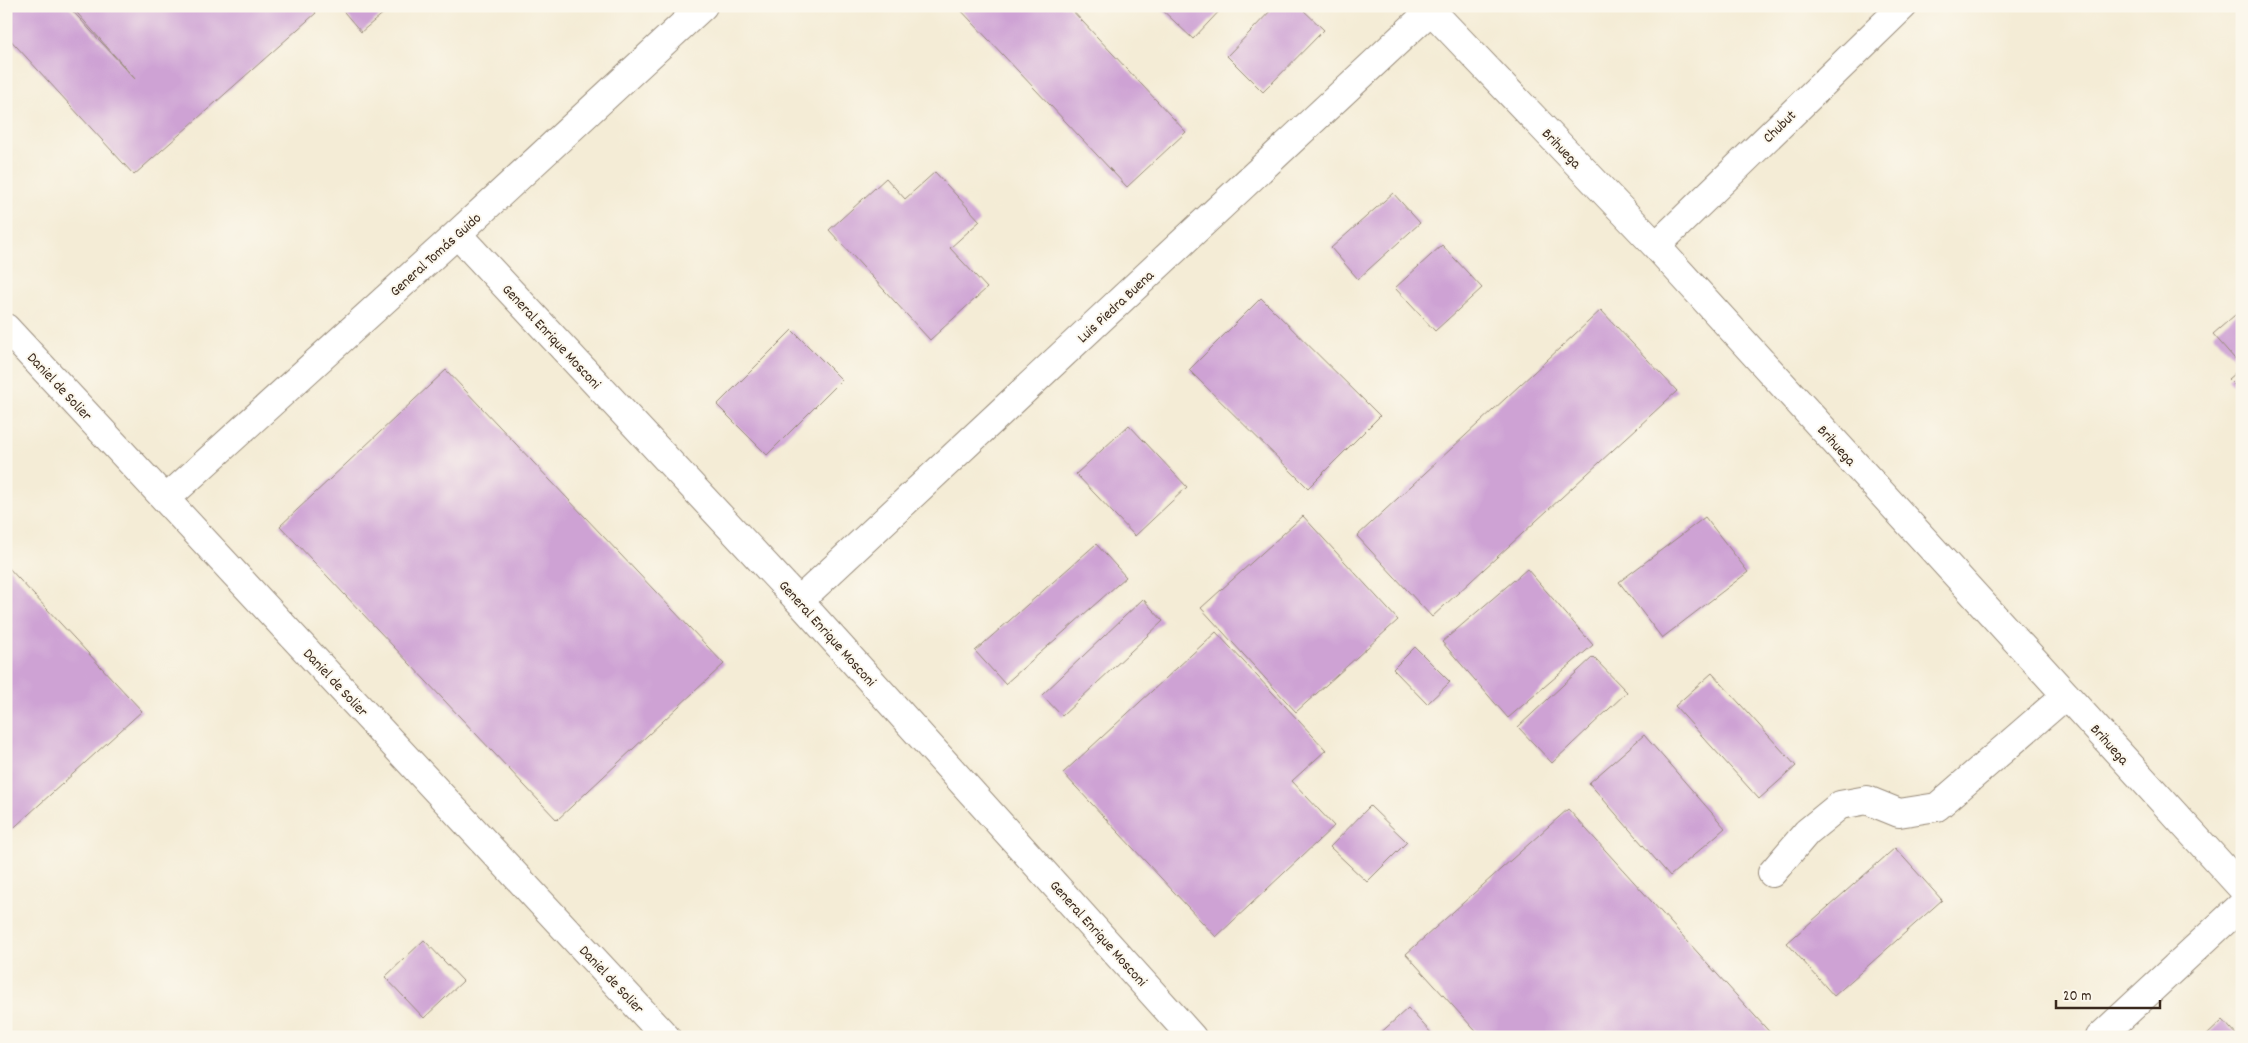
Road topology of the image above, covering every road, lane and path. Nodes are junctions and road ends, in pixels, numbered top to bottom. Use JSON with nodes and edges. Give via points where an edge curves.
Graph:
{"nodes":[{"id":1,"x":703,"y":6,"type":"edge"},
{"id":2,"x":1903,"y":6,"type":"edge"},
{"id":3,"x":1429,"y":8,"type":"edge"},
{"id":4,"x":457,"y":234,"type":"junction"},
{"id":5,"x":1656,"y":246,"type":"junction"},
{"id":6,"x":6,"y":328,"type":"edge"},
{"id":7,"x":166,"y":499,"type":"junction"},
{"id":8,"x":799,"y":601,"type":"junction"},
{"id":9,"x":2066,"y":695,"type":"junction"},
{"id":10,"x":1772,"y":873,"type":"dead end"},
{"id":11,"x":2242,"y":888,"type":"edge"},
{"id":12,"x":2242,"y":906,"type":"edge"},
{"id":13,"x":666,"y":1037,"type":"edge"},
{"id":14,"x":1192,"y":1037,"type":"edge"},
{"id":15,"x":2100,"y":1037,"type":"edge"}],
"edges":[{"from":1,"to":4,"type":"street","name":"General Tomás Guido"},
{"from":2,"to":5,"type":"street","name":"Chubut"},
{"from":3,"to":5,"type":"street","name":"Brihuega"},
{"from":3,"to":8,"type":"street","name":"Luis Piedra Buena"},
{"from":4,"to":7,"type":"street","name":"General Tomás Guido"},
{"from":4,"to":8,"type":"street","name":"General Enrique Mosconi"},
{"from":5,"to":9,"type":"street","name":"Brihuega"},
{"from":6,"to":7,"type":"street","name":"Daniel de Solier"},
{"from":7,"to":13,"type":"street","name":"Daniel de Solier"},
{"from":8,"to":14,"type":"street","name":"General Enrique Mosconi"},
{"from":9,"to":10,"type":"street","via":[[1937,807],[1899,813],[1867,800],[1840,805],[1807,832]]},
{"from":9,"to":11,"type":"street","name":"Brihuega"},
{"from":12,"to":15,"type":"street"}]}
